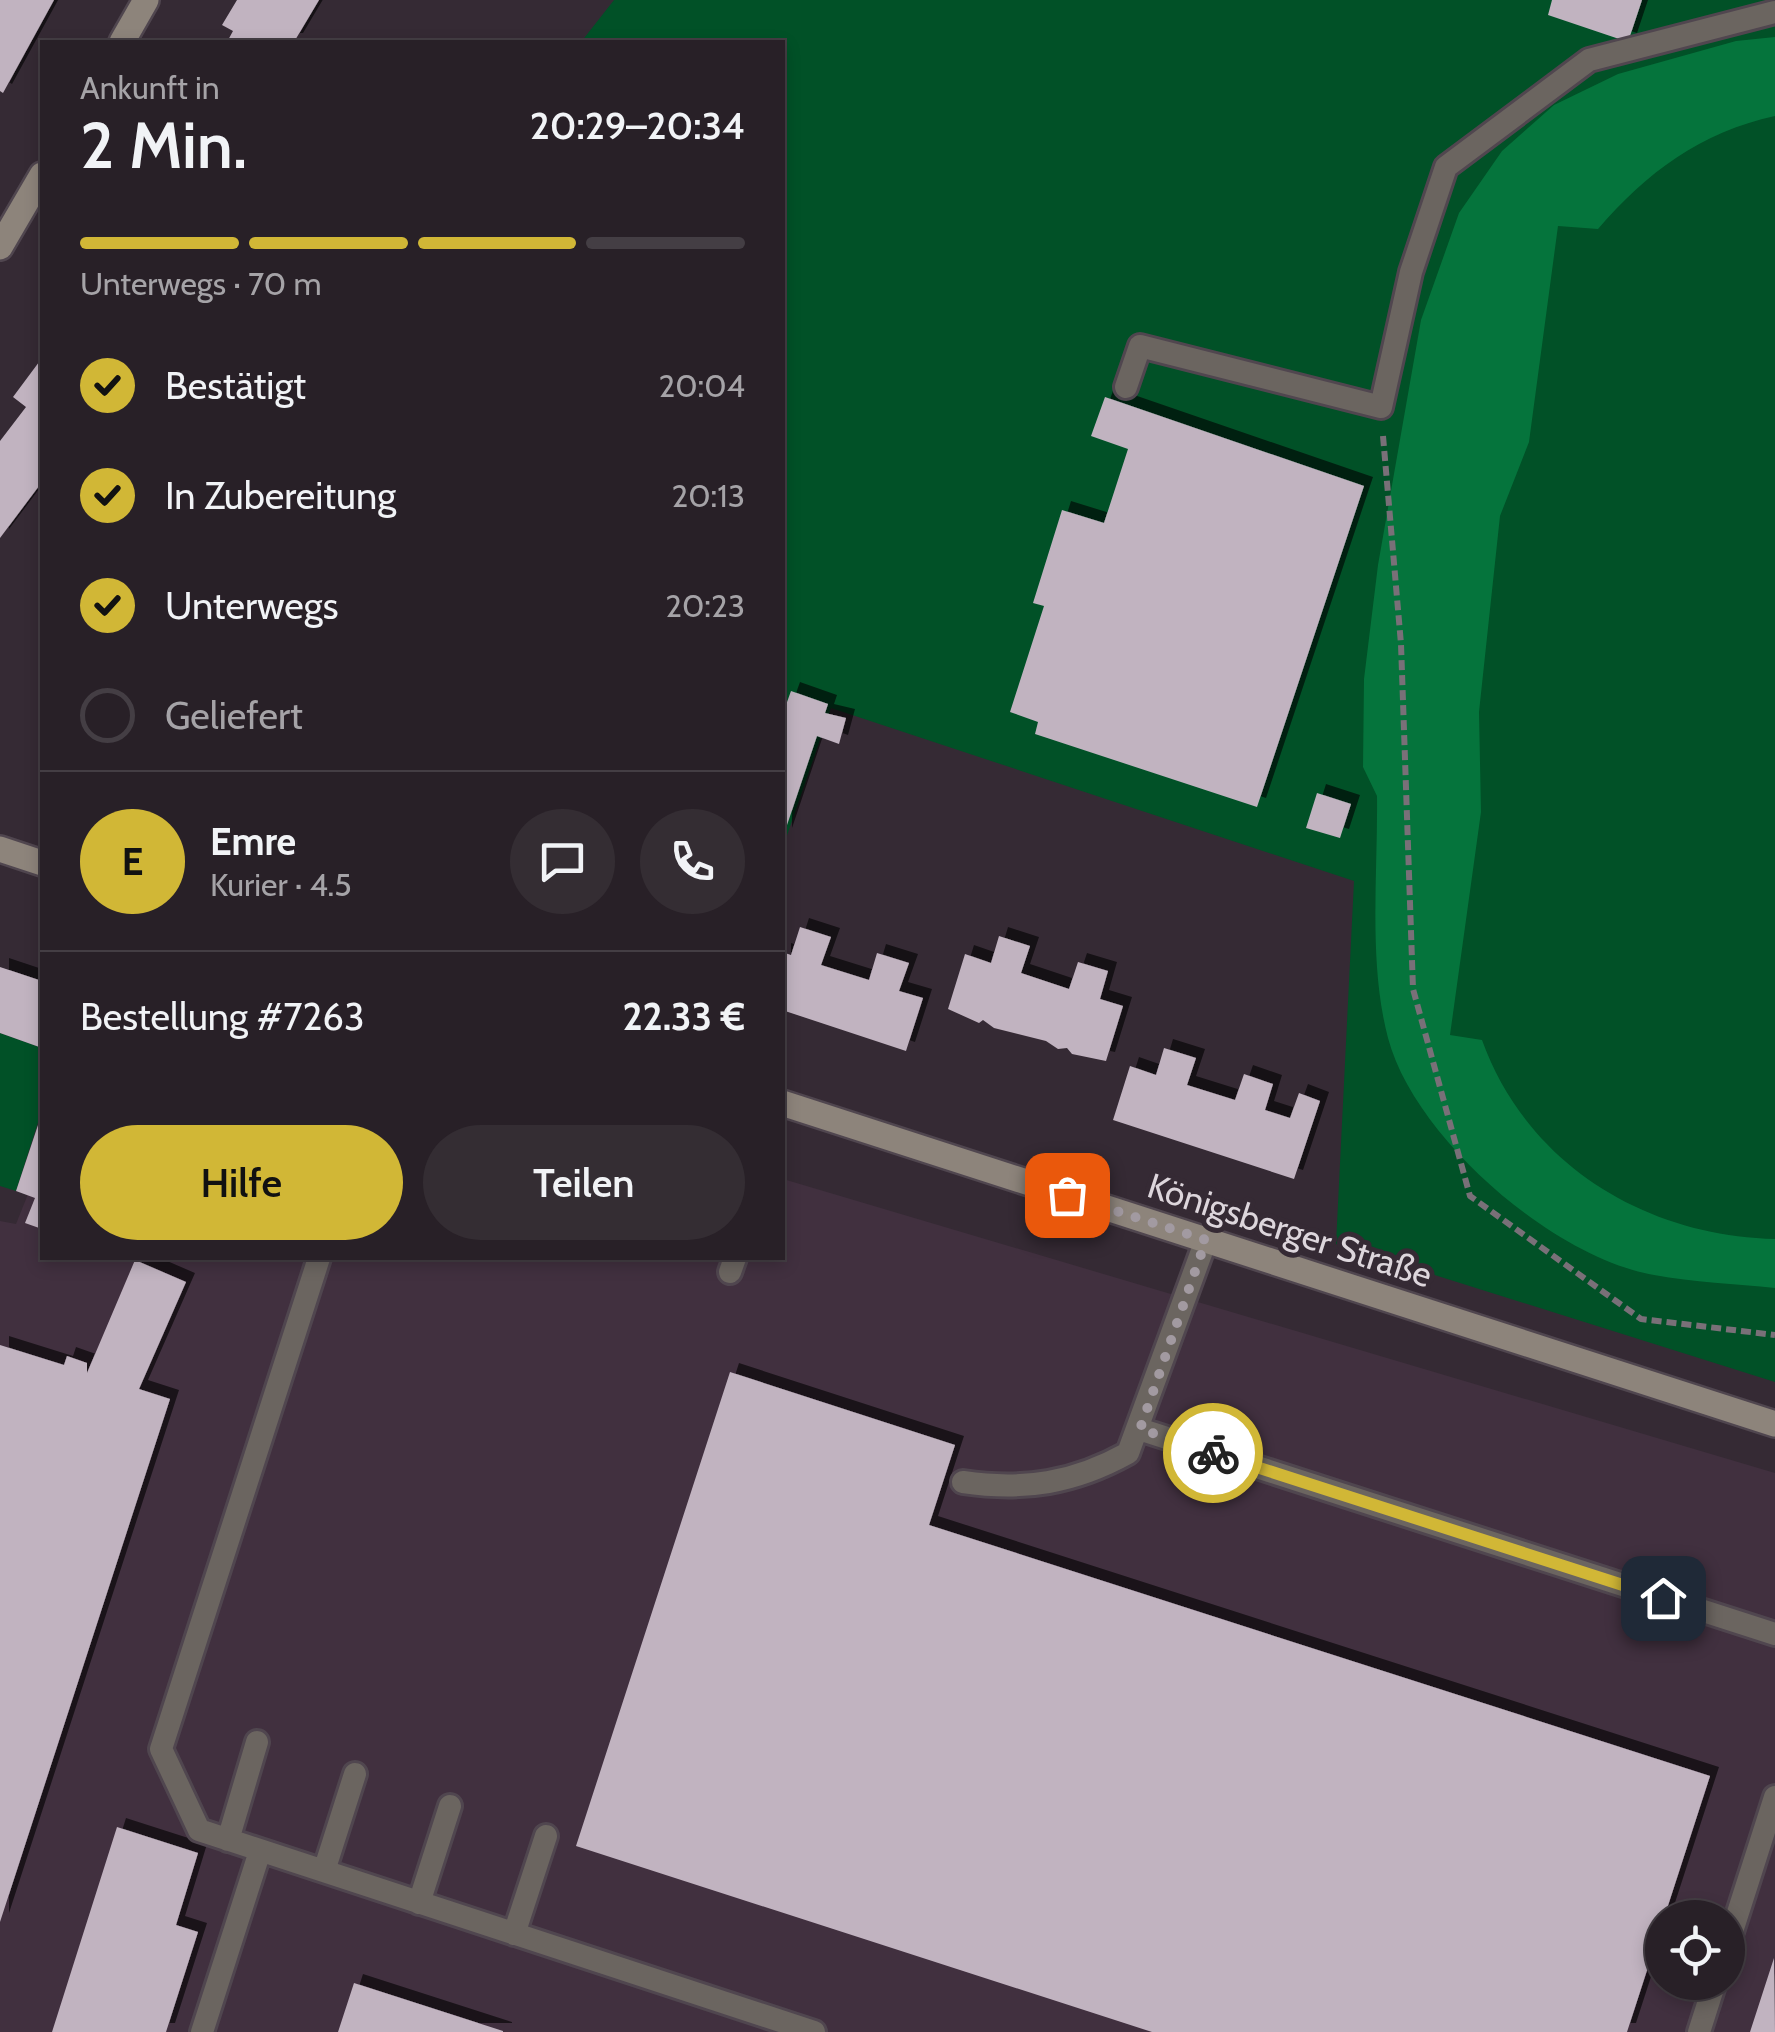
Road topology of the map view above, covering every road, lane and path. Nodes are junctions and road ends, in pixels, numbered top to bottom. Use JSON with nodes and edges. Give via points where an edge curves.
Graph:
{"nodes":[{"id":1,"x":146,"y":0,"type":"edge"},
{"id":2,"x":1775,"y":12,"type":"edge"},
{"id":3,"x":123,"y":40,"type":"edge"},
{"id":4,"x":40,"y":178,"type":"edge"},
{"id":5,"x":0,"y":248,"type":"edge"},
{"id":6,"x":1126,"y":386,"type":"dead end"},
{"id":7,"x":1381,"y":406,"type":"junction"},
{"id":8,"x":0,"y":849,"type":"edge"},
{"id":9,"x":40,"y":862,"type":"edge"},
{"id":10,"x":785,"y":1109,"type":"edge"},
{"id":11,"x":1206,"y":1240,"type":"junction"},
{"id":12,"x":319,"y":1260,"type":"edge"},
{"id":13,"x":1775,"y":1335,"type":"edge"},
{"id":14,"x":1775,"y":1424,"type":"edge"},
{"id":15,"x":1140,"y":1429,"type":"junction"},
{"id":16,"x":963,"y":1482,"type":"dead end"},
{"id":17,"x":1775,"y":1634,"type":"edge"},
{"id":18,"x":258,"y":1742,"type":"dead end"},
{"id":19,"x":355,"y":1774,"type":"dead end"},
{"id":20,"x":1775,"y":1797,"type":"edge"},
{"id":21,"x":450,"y":1806,"type":"dead end"},
{"id":22,"x":546,"y":1836,"type":"dead end"},
{"id":23,"x":228,"y":1840,"type":"junction"},
{"id":24,"x":260,"y":1851,"type":"junction"},
{"id":25,"x":324,"y":1872,"type":"junction"},
{"id":26,"x":1742,"y":1900,"type":"edge"},
{"id":27,"x":419,"y":1902,"type":"junction"},
{"id":28,"x":514,"y":1934,"type":"junction"},
{"id":29,"x":1709,"y":2000,"type":"edge"},
{"id":30,"x":202,"y":2032,"type":"edge"},
{"id":31,"x":814,"y":2032,"type":"edge"},
{"id":32,"x":1699,"y":2032,"type":"edge"}],
"edges":[{"from":1,"to":3,"type":"main road"},
{"from":2,"to":7,"type":"lane","via":[[1589,60],[1446,167],[1411,272]]},
{"from":4,"to":5,"type":"main road"},
{"from":6,"to":7,"type":"lane","via":[[1140,346]]},
{"from":7,"to":13,"type":"path","via":[[1401,644],[1413,989],[1470,1196],[1642,1319]]},
{"from":8,"to":9,"type":"main road"},
{"from":10,"to":11,"type":"main road","name":"Königsberger Straße"},
{"from":11,"to":14,"type":"main road","name":"Königsberger Straße"},
{"from":11,"to":15,"type":"lane"},
{"from":12,"to":23,"type":"lane","via":[[161,1748],[199,1830]]},
{"from":15,"to":16,"type":"lane","via":[[1128,1453],[1091,1472],[1024,1487]]},
{"from":15,"to":17,"type":"lane"},
{"from":18,"to":23,"type":"lane"},
{"from":19,"to":25,"type":"lane"},
{"from":20,"to":26,"type":"lane"},
{"from":21,"to":27,"type":"lane"},
{"from":22,"to":28,"type":"lane"},
{"from":23,"to":24,"type":"lane"},
{"from":24,"to":25,"type":"lane"},
{"from":24,"to":30,"type":"lane"},
{"from":25,"to":27,"type":"lane"},
{"from":27,"to":28,"type":"lane"},
{"from":28,"to":31,"type":"lane"},
{"from":29,"to":32,"type":"lane"}]}
